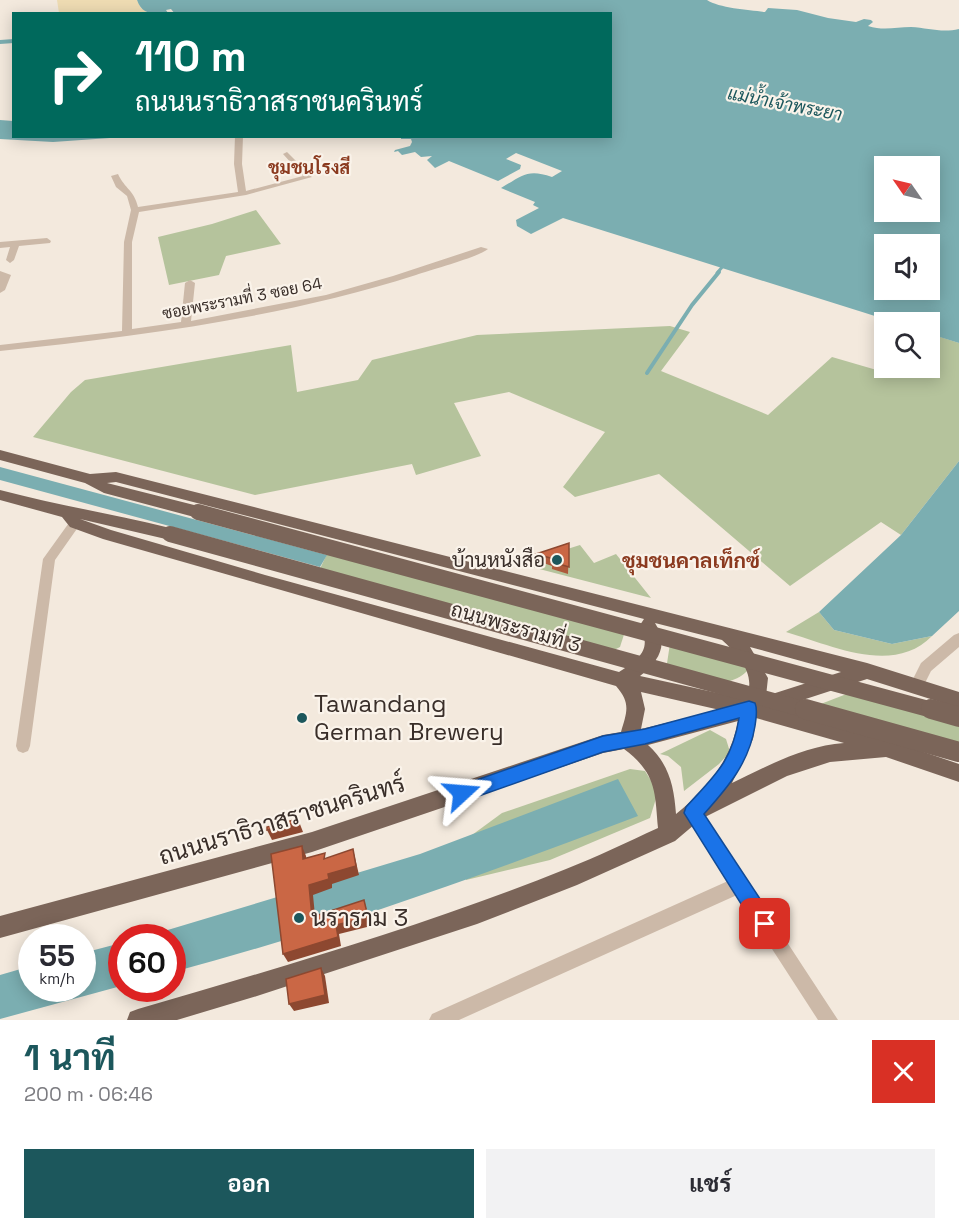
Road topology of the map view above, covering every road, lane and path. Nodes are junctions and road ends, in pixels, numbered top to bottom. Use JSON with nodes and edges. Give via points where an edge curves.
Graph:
{"nodes":[{"id":1,"x":239,"y":138,"type":"edge"},
{"id":2,"x":287,"y":154,"type":"dead end"},
{"id":3,"x":115,"y":176,"type":"dead end"},
{"id":4,"x":242,"y":193,"type":"junction"},
{"id":5,"x":135,"y":210,"type":"junction"},
{"id":6,"x":47,"y":241,"type":"dead end"},
{"id":7,"x":15,"y":243,"type":"junction"},
{"id":8,"x":0,"y":245,"type":"edge"},
{"id":9,"x":484,"y":249,"type":"dead end"},
{"id":10,"x":10,"y":260,"type":"dead end"},
{"id":11,"x":0,"y":274,"type":"edge"},
{"id":12,"x":190,"y":283,"type":"dead end"},
{"id":13,"x":0,"y":290,"type":"edge"},
{"id":14,"x":186,"y":325,"type":"junction"},
{"id":15,"x":127,"y":333,"type":"junction"},
{"id":16,"x":0,"y":348,"type":"edge"},
{"id":17,"x":0,"y":455,"type":"edge"},
{"id":18,"x":90,"y":478,"type":"junction"},
{"id":19,"x":0,"y":495,"type":"edge"},
{"id":20,"x":71,"y":518,"type":"junction"},
{"id":21,"x":636,"y":611,"type":"junction"},
{"id":22,"x":727,"y":634,"type":"junction"},
{"id":23,"x":959,"y":639,"type":"edge"},
{"id":24,"x":867,"y":671,"type":"junction"},
{"id":25,"x":621,"y":680,"type":"junction"},
{"id":26,"x":915,"y":687,"type":"junction"},
{"id":27,"x":959,"y":700,"type":"edge"},
{"id":28,"x":749,"y":708,"type":"junction"},
{"id":29,"x":959,"y":717,"type":"edge"},
{"id":30,"x":628,"y":741,"type":"junction"},
{"id":31,"x":23,"y":746,"type":"dead end"},
{"id":32,"x":888,"y":750,"type":"junction"},
{"id":33,"x":959,"y":752,"type":"edge"},
{"id":34,"x":959,"y":774,"type":"edge"},
{"id":35,"x":693,"y":813,"type":"junction"},
{"id":36,"x":668,"y":834,"type":"junction"},
{"id":37,"x":739,"y":885,"type":"junction"},
{"id":38,"x":0,"y":927,"type":"edge"},
{"id":39,"x":195,"y":1012,"type":"edge"},
{"id":40,"x":138,"y":1020,"type":"edge"},
{"id":41,"x":438,"y":1020,"type":"edge"},
{"id":42,"x":829,"y":1020,"type":"edge"}],
"edges":[{"from":1,"to":4,"type":"street"},
{"from":2,"to":4,"type":"street","via":[[308,177]]},
{"from":3,"to":5,"type":"street","via":[[131,195]]},
{"from":4,"to":5,"type":"street"},
{"from":5,"to":15,"type":"street","via":[[128,242]]},
{"from":6,"to":7,"type":"street"},
{"from":7,"to":8,"type":"street"},
{"from":7,"to":10,"type":"street"},
{"from":9,"to":14,"type":"street","name":"ซอยพระรามที่ 3 ซอย 64","via":[[396,279],[307,302]]},
{"from":11,"to":13,"type":"street","via":[[6,275]]},
{"from":12,"to":14,"type":"street"},
{"from":14,"to":15,"type":"street","name":"ซอยพระรามที่ 3 ซอย 64"},
{"from":15,"to":16,"type":"street","name":"ซอยพระรามที่ 3 ซอย 64"},
{"from":17,"to":18,"type":"main road","name":"ถนนพระรามที่ 3"},
{"from":18,"to":21,"type":"main road","name":"ถนนพระรามที่ 3","via":[[116,477]]},
{"from":18,"to":29,"type":"main road","name":"ถนนพระรามที่ 3","bridge":true,"via":[[104,488]]},
{"from":19,"to":20,"type":"main road","name":"ถนนพระรามที่ 3"},
{"from":20,"to":25,"type":"main road","name":"ถนนพระรามที่ 3","via":[[265,581]]},
{"from":20,"to":31,"type":"street","via":[[48,559]]},
{"from":20,"to":33,"type":"main road","name":"ถนนพระรามที่ 3","bridge":true,"via":[[84,513],[170,534]]},
{"from":21,"to":22,"type":"main road","name":"ถนนพระรามที่ 3"},
{"from":21,"to":25,"type":"main road","via":[[653,631],[653,651],[644,665]]},
{"from":22,"to":24,"type":"main road","name":"ถนนพระรามที่ 3"},
{"from":22,"to":28,"type":"main road","via":[[759,678],[759,691]]},
{"from":23,"to":26,"type":"street","via":[[926,667]]},
{"from":24,"to":26,"type":"main road","name":"ถนนพระรามที่ 3"},
{"from":24,"to":28,"type":"main road","name":"ถนนนราธิวาสราชนครินทร์"},
{"from":25,"to":28,"type":"main road","name":"ถนนพระรามที่ 3"},
{"from":25,"to":30,"type":"main road","via":[[635,693]]},
{"from":26,"to":27,"type":"main road","name":"ถนนพระรามที่ 3"},
{"from":28,"to":30,"type":"main road","name":"ถนนนราธิวาสราชนครินทร์"},
{"from":28,"to":32,"type":"main road","name":"ถนนพระรามที่ 3"},
{"from":28,"to":35,"type":"main road","via":[[739,755],[729,773]]},
{"from":30,"to":36,"type":"main road","via":[[657,765],[664,783]]},
{"from":30,"to":38,"type":"main road","name":"ถนนนราธิวาสราชนครินทร์","via":[[603,744],[302,845]]},
{"from":32,"to":34,"type":"main road","name":"ถนนพระรามที่ 3"},
{"from":32,"to":35,"type":"main road","via":[[830,753],[783,768]]},
{"from":35,"to":36,"type":"main road"},
{"from":35,"to":37,"type":"street"},
{"from":36,"to":39,"type":"main road","via":[[570,878],[477,913]]},
{"from":37,"to":41,"type":"street"},
{"from":37,"to":42,"type":"street"},
{"from":39,"to":40,"type":"main road"}]}
